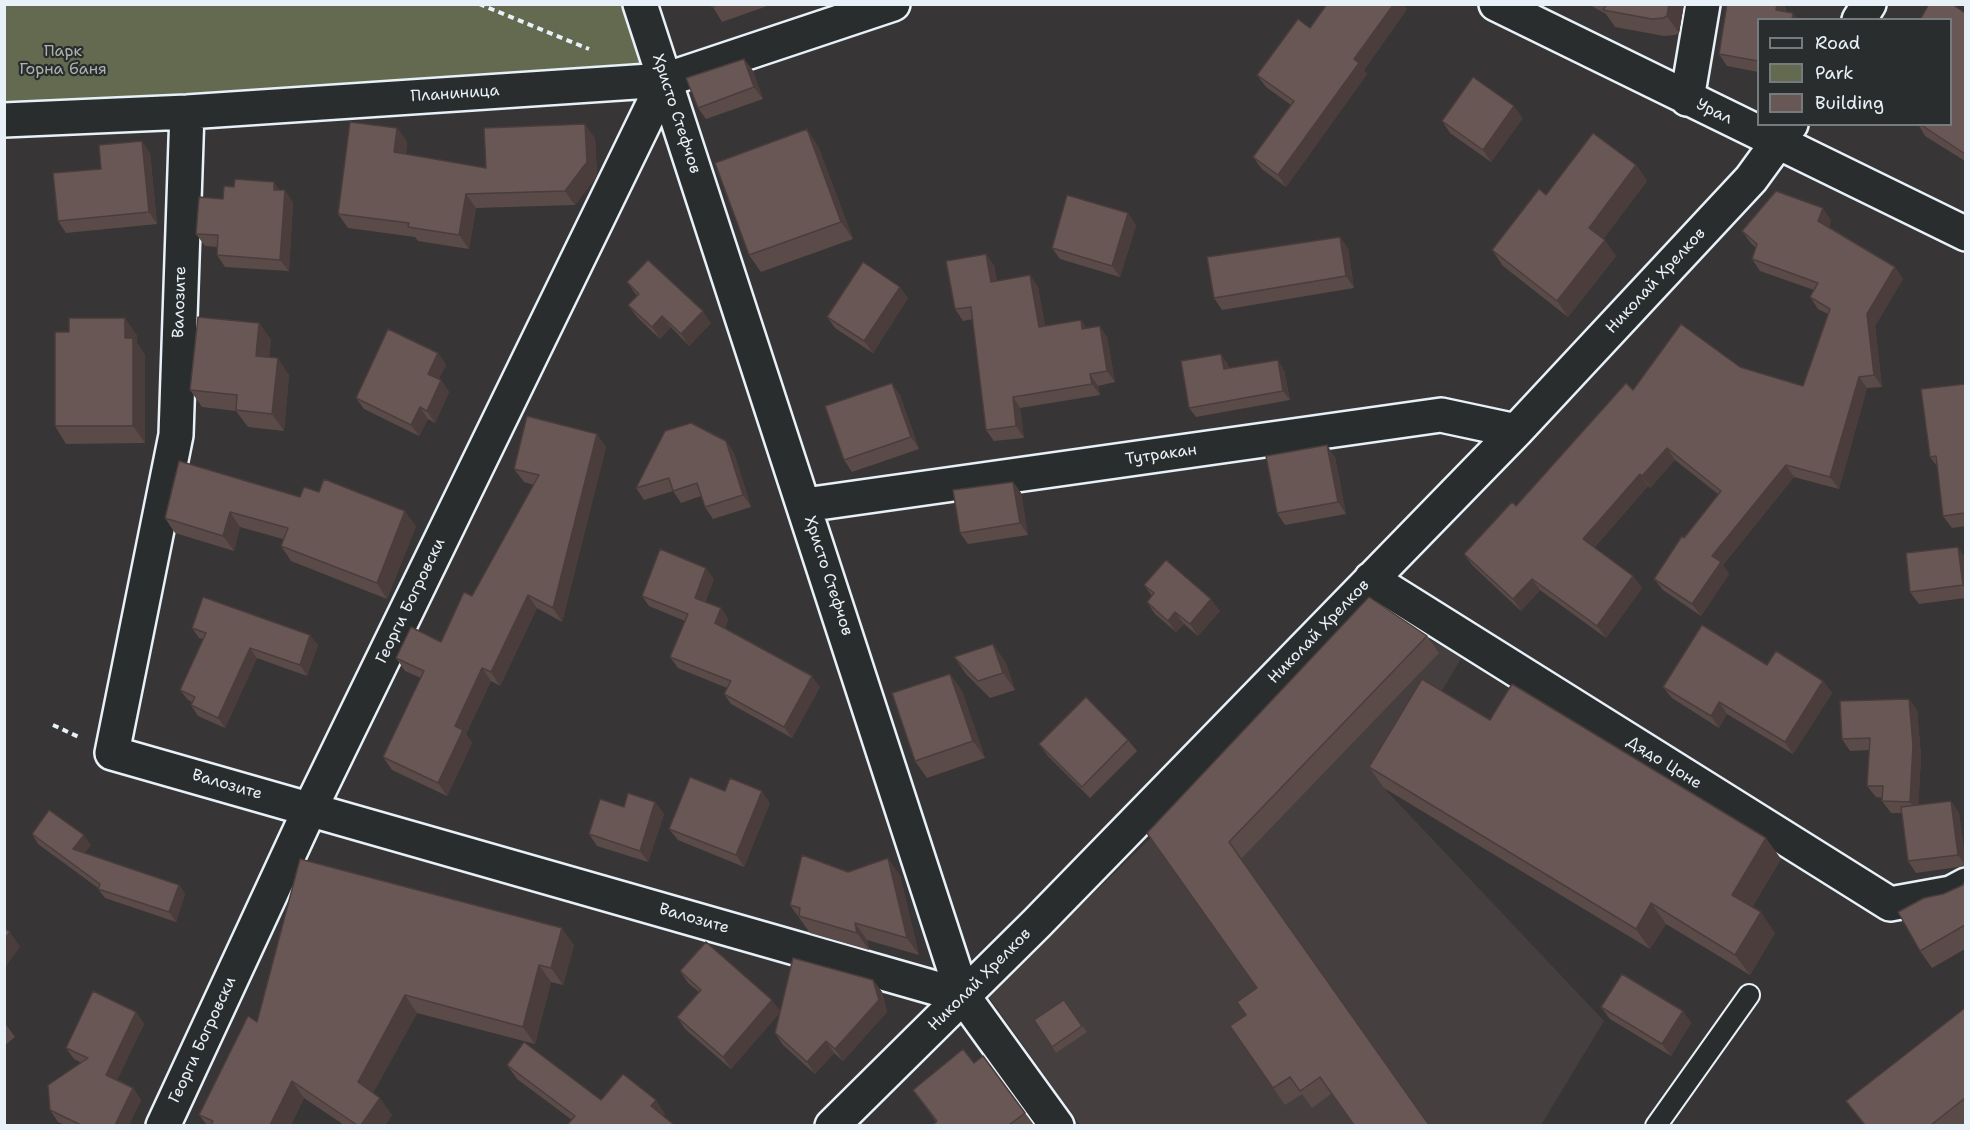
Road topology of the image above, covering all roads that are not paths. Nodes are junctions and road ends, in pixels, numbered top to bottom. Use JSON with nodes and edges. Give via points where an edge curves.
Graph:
{"nodes":[{"id":1,"x":640,"y":4,"type":"edge"},
{"id":2,"x":893,"y":4,"type":"edge"},
{"id":3,"x":1496,"y":4,"type":"edge"},
{"id":4,"x":1703,"y":4,"type":"edge"},
{"id":5,"x":1869,"y":4,"type":"edge"},
{"id":6,"x":1860,"y":18,"type":"edge"},
{"id":7,"x":665,"y":80,"type":"junction"},
{"id":8,"x":1687,"y":99,"type":"junction"},
{"id":9,"x":187,"y":112,"type":"junction"},
{"id":10,"x":4,"y":120,"type":"edge"},
{"id":11,"x":1757,"y":124,"type":"edge"},
{"id":12,"x":1763,"y":126,"type":"edge"},
{"id":13,"x":1785,"y":134,"type":"edge"},
{"id":14,"x":1965,"y":234,"type":"edge"},
{"id":15,"x":1516,"y":431,"type":"junction"},
{"id":16,"x":805,"y":505,"type":"junction"},
{"id":17,"x":1371,"y":579,"type":"junction"},
{"id":18,"x":310,"y":809,"type":"junction"},
{"id":19,"x":1965,"y":885,"type":"edge"},
{"id":20,"x":1749,"y":995,"type":"dead end"},
{"id":21,"x":963,"y":996,"type":"junction"},
{"id":22,"x":163,"y":1125,"type":"edge"},
{"id":23,"x":832,"y":1125,"type":"edge"},
{"id":24,"x":1057,"y":1125,"type":"edge"},
{"id":25,"x":1656,"y":1125,"type":"edge"}],
"edges":[{"from":1,"to":7,"type":"street","name":"Христо Стефчов"},
{"from":2,"to":7,"type":"street","name":"Планиница"},
{"from":3,"to":8,"type":"street","name":"Урал"},
{"from":4,"to":8,"type":"street"},
{"from":5,"to":6,"type":"street"},
{"from":7,"to":9,"type":"street","name":"Планиница"},
{"from":7,"to":16,"type":"street","name":"Христо Стефчов"},
{"from":7,"to":18,"type":"street","name":"Георги Богровски"},
{"from":8,"to":11,"type":"street","name":"Урал"},
{"from":9,"to":10,"type":"street","name":"Планиница"},
{"from":9,"to":18,"type":"street","name":"Валозите","via":[[176,435],[112,753]]},
{"from":12,"to":13,"type":"street","name":"Урал"},
{"from":13,"to":14,"type":"street","name":"Урал"},
{"from":13,"to":15,"type":"street","name":"Николай Хрелков","via":[[1751,179]]},
{"from":15,"to":16,"type":"street","name":"Тутракан","via":[[1441,415]]},
{"from":15,"to":17,"type":"street","name":"Николай Хрелков"},
{"from":16,"to":21,"type":"street","name":"Христо Стефчов"},
{"from":17,"to":19,"type":"street","name":"Дядо Цоне","via":[[1890,904],[1951,893]]},
{"from":17,"to":21,"type":"street","name":"Николай Хрелков"},
{"from":18,"to":21,"type":"street","name":"Валозите"},
{"from":18,"to":22,"type":"street","name":"Георги Богровски"},
{"from":20,"to":25,"type":"lane"},
{"from":21,"to":23,"type":"street","name":"Николай Хрелков"},
{"from":21,"to":24,"type":"street","name":"Христо Стефчов"}]}
